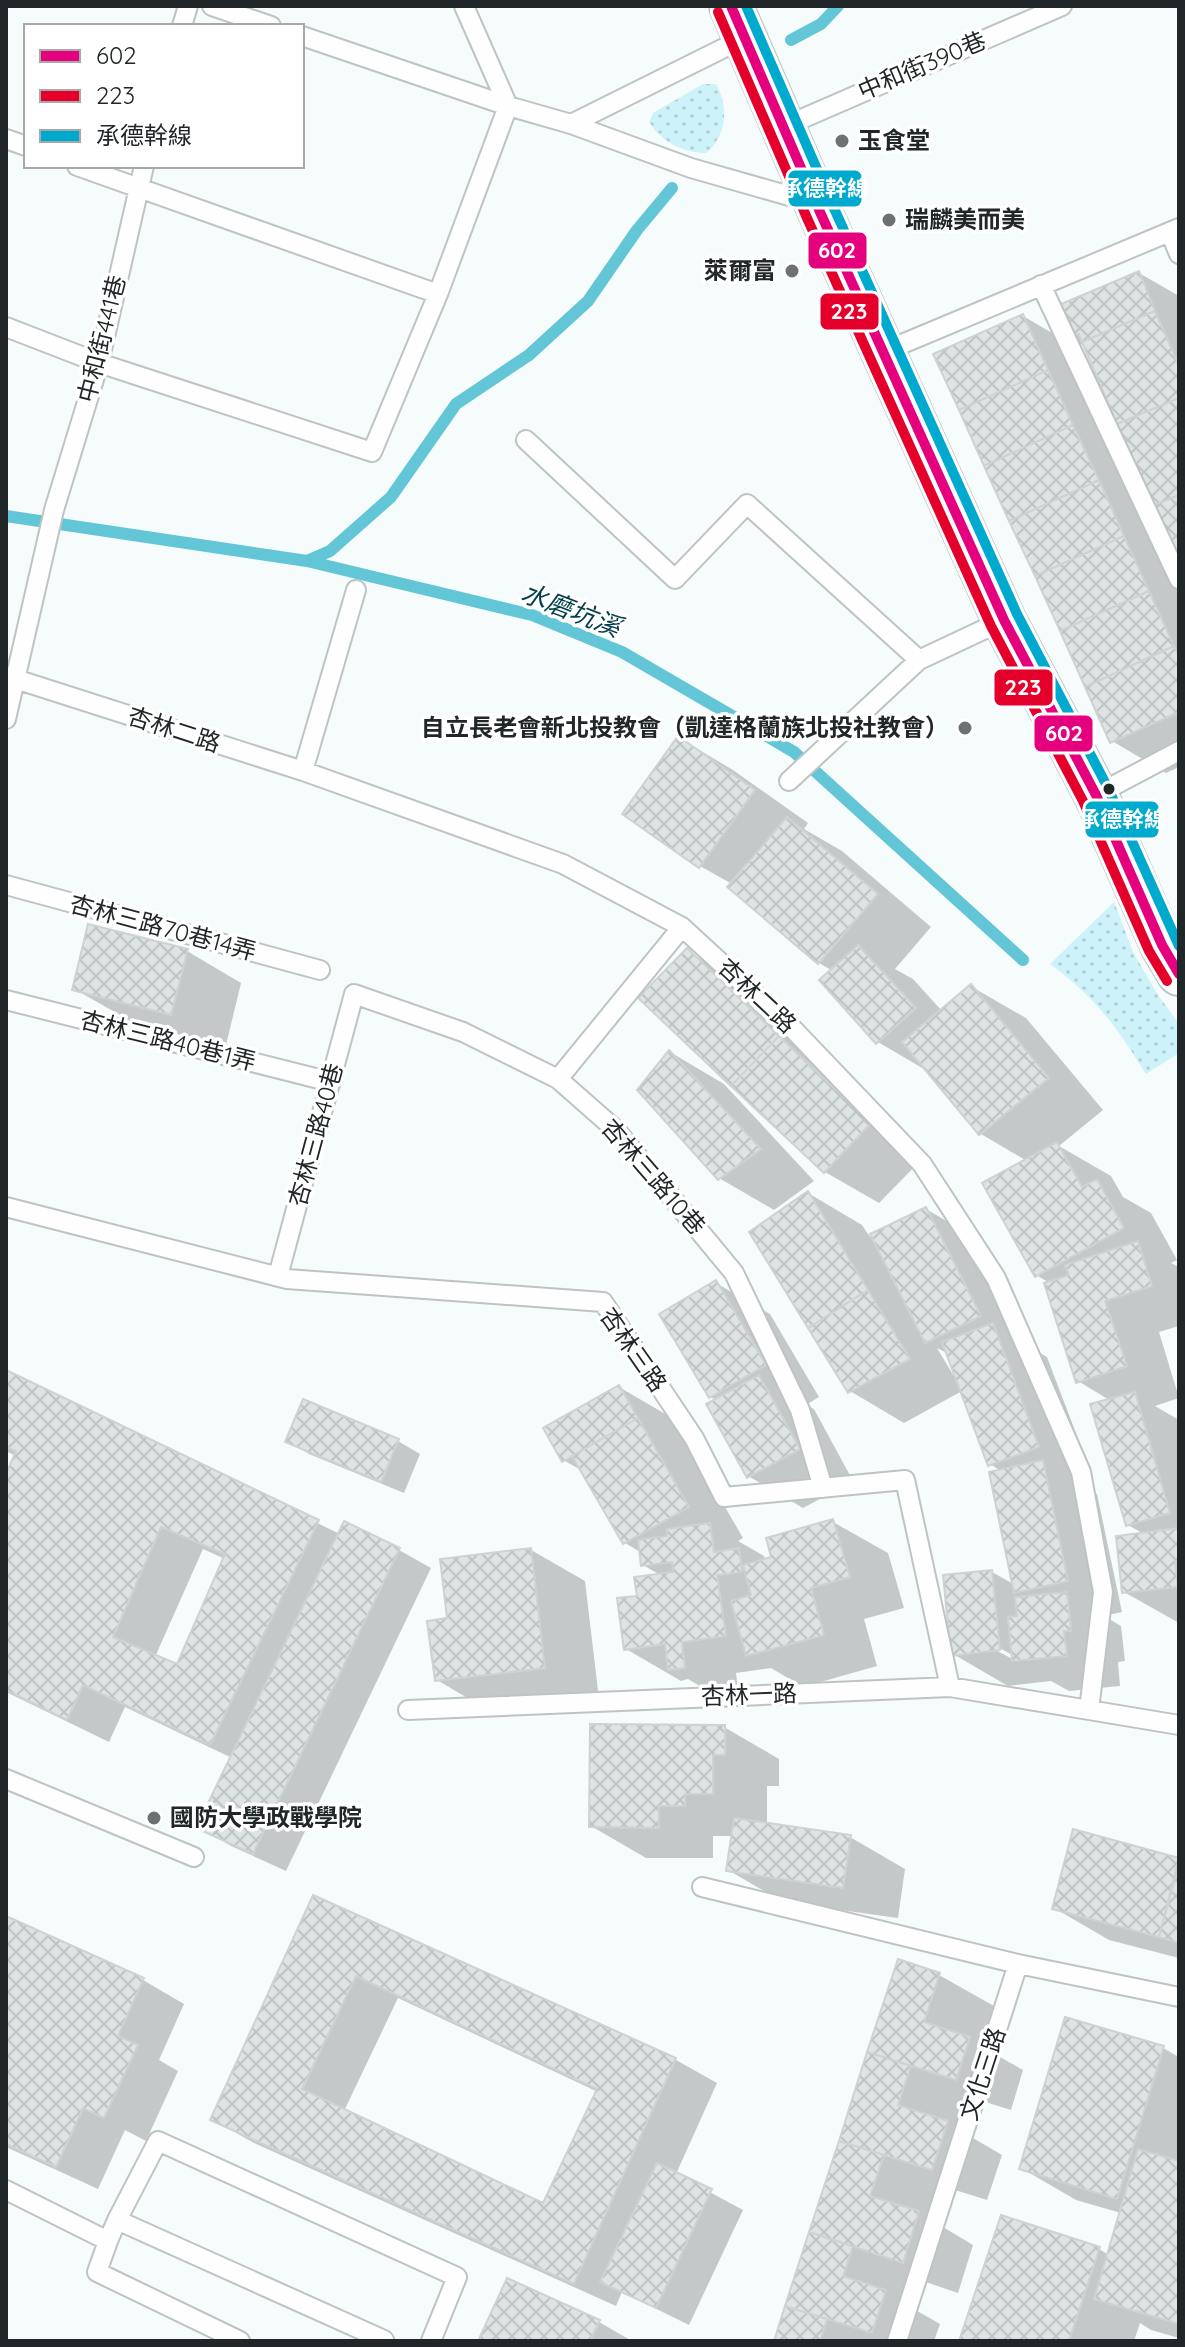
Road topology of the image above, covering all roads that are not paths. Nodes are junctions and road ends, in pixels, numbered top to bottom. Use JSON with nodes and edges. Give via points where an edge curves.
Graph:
{"nodes":[{"id":1,"x":212,"y":6,"type":"edge"},
{"id":2,"x":464,"y":6,"type":"edge"},
{"id":3,"x":1062,"y":6,"type":"edge"},
{"id":4,"x":737,"y":22,"type":"edge"},
{"id":5,"x":265,"y":24,"type":"edge"},
{"id":6,"x":304,"y":37,"type":"edge"},
{"id":7,"x":508,"y":106,"type":"junction"},
{"id":8,"x":571,"y":124,"type":"junction"},
{"id":9,"x":783,"y":127,"type":"junction"},
{"id":10,"x":82,"y":168,"type":"edge"},
{"id":11,"x":143,"y":168,"type":"edge"},
{"id":12,"x":137,"y":189,"type":"junction"},
{"id":13,"x":816,"y":204,"type":"junction"},
{"id":14,"x":1175,"y":230,"type":"edge"},
{"id":15,"x":1179,"y":254,"type":"edge"},
{"id":16,"x":1041,"y":285,"type":"junction"},
{"id":17,"x":438,"y":294,"type":"junction"},
{"id":18,"x":6,"y":327,"type":"edge"},
{"id":19,"x":883,"y":352,"type":"junction"},
{"id":20,"x":99,"y":363,"type":"junction"},
{"id":21,"x":526,"y":440,"type":"dead end"},
{"id":22,"x":1179,"y":579,"type":"edge"},
{"id":23,"x":356,"y":590,"type":"dead end"},
{"id":24,"x":1004,"y":620,"type":"junction"},
{"id":25,"x":919,"y":660,"type":"junction"},
{"id":26,"x":11,"y":678,"type":"edge"},
{"id":27,"x":6,"y":719,"type":"edge"},
{"id":28,"x":1179,"y":751,"type":"edge"},
{"id":29,"x":303,"y":771,"type":"junction"},
{"id":30,"x":789,"y":781,"type":"dead end"},
{"id":31,"x":1096,"y":795,"type":"junction"},
{"id":32,"x":6,"y":885,"type":"edge"},
{"id":33,"x":682,"y":927,"type":"junction"},
{"id":34,"x":320,"y":970,"type":"dead end"},
{"id":35,"x":1179,"y":974,"type":"edge"},
{"id":36,"x":354,"y":994,"type":"joint"},
{"id":37,"x":6,"y":1000,"type":"edge"},
{"id":38,"x":558,"y":1079,"type":"junction"},
{"id":39,"x":331,"y":1082,"type":"junction"},
{"id":40,"x":6,"y":1207,"type":"edge"},
{"id":41,"x":278,"y":1276,"type":"junction"},
{"id":42,"x":823,"y":1488,"type":"junction"},
{"id":43,"x":950,"y":1687,"type":"junction"},
{"id":44,"x":408,"y":1710,"type":"dead end"},
{"id":45,"x":1089,"y":1710,"type":"junction"},
{"id":46,"x":1179,"y":1725,"type":"edge"},
{"id":47,"x":6,"y":1779,"type":"edge"},
{"id":48,"x":194,"y":1857,"type":"dead end"},
{"id":49,"x":702,"y":1887,"type":"dead end"},
{"id":50,"x":1018,"y":1964,"type":"junction"},
{"id":51,"x":1179,"y":1997,"type":"edge"},
{"id":52,"x":6,"y":2190,"type":"edge"},
{"id":53,"x":117,"y":2220,"type":"junction"},
{"id":54,"x":108,"y":2241,"type":"junction"},
{"id":55,"x":240,"y":2341,"type":"edge"},
{"id":56,"x":384,"y":2341,"type":"edge"},
{"id":57,"x":431,"y":2341,"type":"edge"},
{"id":58,"x":897,"y":2341,"type":"edge"}],
"edges":[{"from":1,"to":5,"type":"lane"},
{"from":2,"to":7,"type":"lane"},
{"from":3,"to":9,"type":"lane","name":"中和街390巷"},
{"from":4,"to":8,"type":"lane"},
{"from":4,"to":9,"type":"street"},
{"from":6,"to":7,"type":"lane"},
{"from":7,"to":8,"type":"lane"},
{"from":7,"to":17,"type":"lane"},
{"from":8,"to":13,"type":"lane","via":[[691,168]]},
{"from":9,"to":13,"type":"street"},
{"from":10,"to":12,"type":"lane"},
{"from":11,"to":12,"type":"lane","name":"中和街441巷"},
{"from":12,"to":17,"type":"lane"},
{"from":12,"to":20,"type":"lane","name":"中和街441巷"},
{"from":13,"to":19,"type":"street"},
{"from":14,"to":15,"type":"lane"},
{"from":14,"to":16,"type":"lane"},
{"from":16,"to":19,"type":"lane"},
{"from":16,"to":22,"type":"lane"},
{"from":17,"to":20,"type":"lane","via":[[372,452]]},
{"from":18,"to":20,"type":"lane"},
{"from":19,"to":24,"type":"street"},
{"from":20,"to":26,"type":"lane","name":"中和街441巷"},
{"from":21,"to":25,"type":"lane","via":[[675,579],[747,504]]},
{"from":23,"to":29,"type":"lane"},
{"from":24,"to":25,"type":"lane"},
{"from":24,"to":31,"type":"street"},
{"from":25,"to":30,"type":"lane"},
{"from":26,"to":27,"type":"lane","name":"中和街441巷"},
{"from":26,"to":29,"type":"lane","name":"杏林二路"},
{"from":28,"to":31,"type":"lane"},
{"from":29,"to":33,"type":"lane","name":"杏林二路","via":[[563,864]]},
{"from":31,"to":35,"type":"street"},
{"from":32,"to":34,"type":"lane","name":"杏林三路70巷14弄"},
{"from":33,"to":38,"type":"lane"},
{"from":33,"to":45,"type":"lane","name":"杏林二路","via":[[794,1030],[922,1164],[996,1278],[1081,1472],[1103,1592]]},
{"from":36,"to":38,"type":"lane","name":"杏林三路10巷","via":[[463,1032]]},
{"from":36,"to":39,"type":"lane","name":"杏林三路40巷"},
{"from":37,"to":39,"type":"lane","name":"杏林三路40巷1弄"},
{"from":38,"to":42,"type":"lane","name":"杏林三路10巷","via":[[616,1130],[734,1273],[800,1410]]},
{"from":39,"to":41,"type":"lane","name":"杏林三路40巷"},
{"from":40,"to":41,"type":"lane","name":"杏林三路"},
{"from":41,"to":42,"type":"lane","name":"杏林三路","via":[[603,1302],[694,1438],[724,1497]]},
{"from":42,"to":43,"type":"lane","name":"杏林三路","via":[[905,1480]]},
{"from":43,"to":44,"type":"lane","name":"杏林一路"},
{"from":43,"to":45,"type":"lane","name":"杏林一路"},
{"from":45,"to":46,"type":"lane","name":"杏林一路"},
{"from":47,"to":48,"type":"lane"},
{"from":49,"to":50,"type":"lane"},
{"from":50,"to":51,"type":"lane"},
{"from":50,"to":58,"type":"lane","name":"文化三路"},
{"from":52,"to":54,"type":"lane"},
{"from":53,"to":54,"type":"lane"},
{"from":53,"to":56,"type":"lane"},
{"from":53,"to":57,"type":"lane","via":[[158,2141],[457,2277]]},
{"from":54,"to":55,"type":"lane","via":[[97,2272]]}]}
